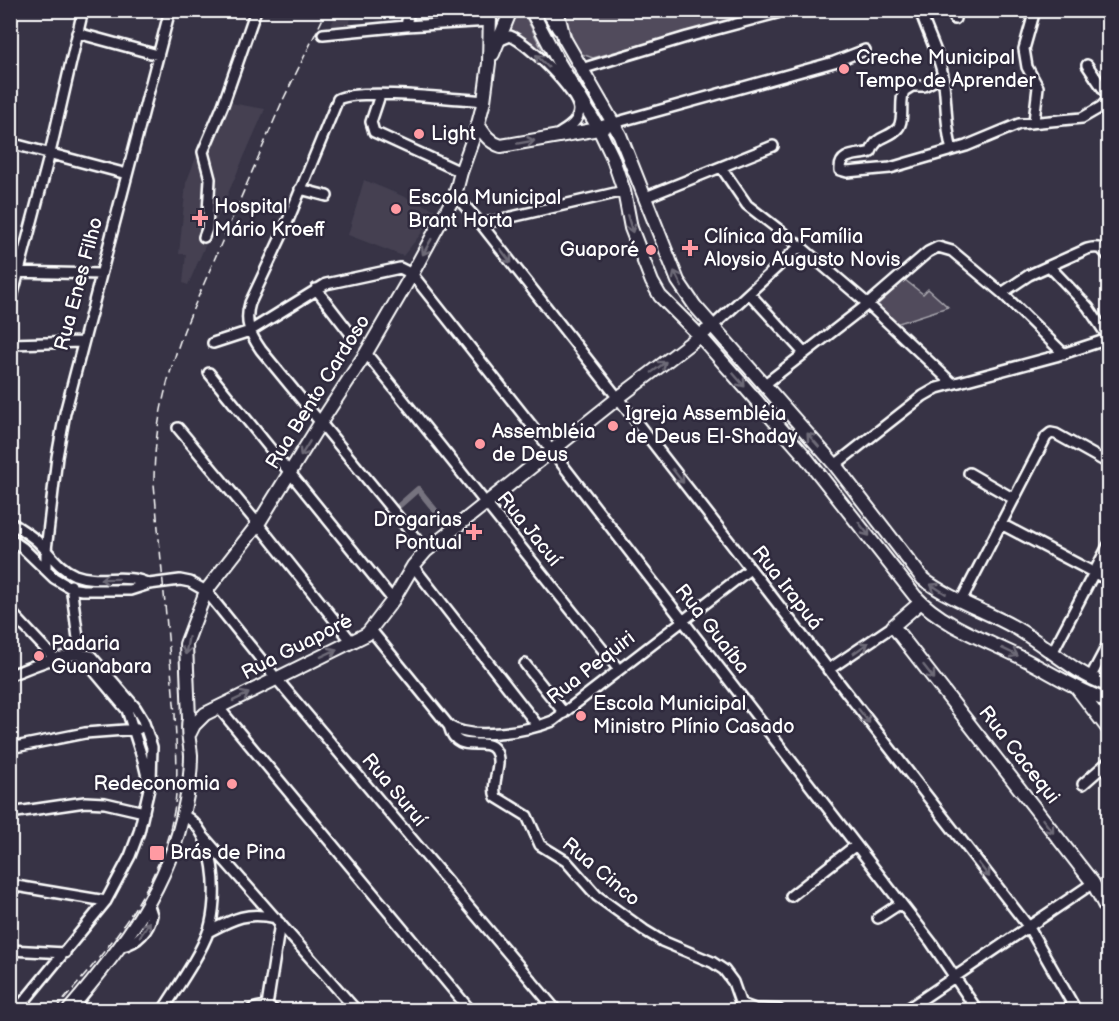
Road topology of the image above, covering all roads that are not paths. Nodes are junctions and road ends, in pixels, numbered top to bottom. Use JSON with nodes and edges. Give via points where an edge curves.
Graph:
{"nodes":[{"id":1,"x":12,"y":10,"type":"edge"},
{"id":2,"x":83,"y":10,"type":"edge"},
{"id":3,"x":170,"y":10,"type":"edge"},
{"id":4,"x":256,"y":10,"type":"edge"},
{"id":5,"x":409,"y":10,"type":"edge"},
{"id":6,"x":511,"y":10,"type":"edge"},
{"id":7,"x":531,"y":10,"type":"edge"},
{"id":8,"x":547,"y":10,"type":"edge"},
{"id":9,"x":557,"y":10,"type":"edge"},
{"id":10,"x":920,"y":10,"type":"edge"},
{"id":11,"x":1035,"y":10,"type":"edge"},
{"id":12,"x":777,"y":13,"type":"dead end"},
{"id":13,"x":10,"y":16,"type":"edge"},
{"id":14,"x":490,"y":16,"type":"edge"},
{"id":15,"x":406,"y":26,"type":"junction"},
{"id":16,"x":77,"y":33,"type":"junction"},
{"id":17,"x":323,"y":34,"type":"dead end"},
{"id":18,"x":564,"y":38,"type":"junction"},
{"id":19,"x":498,"y":41,"type":"junction"},
{"id":20,"x":865,"y":50,"type":"dead end"},
{"id":21,"x":159,"y":55,"type":"junction"},
{"id":22,"x":489,"y":63,"type":"junction"},
{"id":23,"x":1087,"y":64,"type":"dead end"},
{"id":24,"x":581,"y":69,"type":"junction"},
{"id":25,"x":943,"y":76,"type":"junction"},
{"id":26,"x":380,"y":95,"type":"junction"},
{"id":27,"x":484,"y":101,"type":"junction"},
{"id":28,"x":1107,"y":104,"type":"edge"},
{"id":29,"x":1034,"y":121,"type":"junction"},
{"id":30,"x":614,"y":123,"type":"junction"},
{"id":31,"x":478,"y":124,"type":"junction"},
{"id":32,"x":599,"y":129,"type":"junction"},
{"id":33,"x":555,"y":137,"type":"junction"},
{"id":34,"x":10,"y":143,"type":"edge"},
{"id":35,"x":773,"y":146,"type":"dead end"},
{"id":36,"x":952,"y":150,"type":"junction"},
{"id":37,"x":50,"y":153,"type":"junction"},
{"id":38,"x":721,"y":167,"type":"junction"},
{"id":39,"x":461,"y":172,"type":"junction"},
{"id":40,"x":127,"y":174,"type":"junction"},
{"id":41,"x":300,"y":189,"type":"junction"},
{"id":42,"x":624,"y":191,"type":"junction"},
{"id":43,"x":455,"y":195,"type":"junction"},
{"id":44,"x":327,"y":196,"type":"dead end"},
{"id":45,"x":646,"y":197,"type":"junction"},
{"id":46,"x":481,"y":224,"type":"junction"},
{"id":47,"x":204,"y":237,"type":"dead end"},
{"id":48,"x":801,"y":246,"type":"junction"},
{"id":49,"x":1108,"y":256,"type":"edge"},
{"id":50,"x":1048,"y":266,"type":"junction"},
{"id":51,"x":15,"y":272,"type":"edge"},
{"id":52,"x":101,"y":274,"type":"junction"},
{"id":53,"x":412,"y":274,"type":"junction"},
{"id":54,"x":316,"y":289,"type":"junction"},
{"id":55,"x":749,"y":293,"type":"junction"},
{"id":56,"x":1002,"y":293,"type":"junction"},
{"id":57,"x":868,"y":304,"type":"junction"},
{"id":58,"x":10,"y":305,"type":"edge"},
{"id":59,"x":713,"y":326,"type":"junction"},
{"id":60,"x":250,"y":331,"type":"junction"},
{"id":61,"x":350,"y":333,"type":"dead end"},
{"id":62,"x":700,"y":336,"type":"junction"},
{"id":63,"x":1108,"y":338,"type":"edge"},
{"id":64,"x":82,"y":342,"type":"junction"},
{"id":65,"x":213,"y":343,"type":"dead end"},
{"id":66,"x":10,"y":344,"type":"edge"},
{"id":67,"x":366,"y":353,"type":"junction"},
{"id":68,"x":804,"y":353,"type":"junction"},
{"id":69,"x":1064,"y":354,"type":"junction"},
{"id":70,"x":209,"y":373,"type":"dead end"},
{"id":71,"x":952,"y":383,"type":"junction"},
{"id":72,"x":765,"y":384,"type":"junction"},
{"id":73,"x":618,"y":398,"type":"junction"},
{"id":74,"x":321,"y":422,"type":"junction"},
{"id":75,"x":178,"y":428,"type":"dead end"},
{"id":76,"x":552,"y":451,"type":"junction"},
{"id":77,"x":1108,"y":463,"type":"edge"},
{"id":78,"x":834,"y":465,"type":"junction"},
{"id":79,"x":290,"y":473,"type":"junction"},
{"id":80,"x":969,"y":473,"type":"dead end"},
{"id":81,"x":1014,"y":499,"type":"junction"},
{"id":82,"x":485,"y":504,"type":"junction"},
{"id":83,"x":10,"y":522,"type":"edge"},
{"id":84,"x":258,"y":524,"type":"junction"},
{"id":85,"x":1001,"y":524,"type":"junction"},
{"id":86,"x":10,"y":539,"type":"edge"},
{"id":87,"x":1108,"y":546,"type":"edge"},
{"id":88,"x":426,"y":551,"type":"junction"},
{"id":89,"x":45,"y":560,"type":"junction"},
{"id":90,"x":413,"y":567,"type":"junction"},
{"id":91,"x":750,"y":569,"type":"junction"},
{"id":92,"x":1095,"y":573,"type":"junction"},
{"id":93,"x":70,"y":580,"type":"junction"},
{"id":94,"x":1108,"y":580,"type":"edge"},
{"id":95,"x":149,"y":584,"type":"junction"},
{"id":96,"x":206,"y":591,"type":"junction"},
{"id":97,"x":393,"y":600,"type":"junction"},
{"id":98,"x":961,"y":601,"type":"junction"},
{"id":99,"x":921,"y":603,"type":"junction"},
{"id":100,"x":10,"y":611,"type":"edge"},
{"id":101,"x":682,"y":620,"type":"junction"},
{"id":102,"x":893,"y":626,"type":"junction"},
{"id":103,"x":371,"y":630,"type":"junction"},
{"id":104,"x":352,"y":642,"type":"junction"},
{"id":105,"x":1108,"y":644,"type":"edge"},
{"id":106,"x":80,"y":654,"type":"junction"},
{"id":107,"x":1057,"y":656,"type":"junction"},
{"id":108,"x":55,"y":659,"type":"junction"},
{"id":109,"x":525,"y":664,"type":"dead end"},
{"id":110,"x":619,"y":670,"type":"junction"},
{"id":111,"x":828,"y":670,"type":"junction"},
{"id":112,"x":10,"y":675,"type":"edge"},
{"id":113,"x":276,"y":678,"type":"junction"},
{"id":114,"x":1090,"y":678,"type":"junction"},
{"id":115,"x":1108,"y":685,"type":"edge"},
{"id":116,"x":1075,"y":686,"type":"junction"},
{"id":117,"x":1108,"y":700,"type":"edge"},
{"id":118,"x":189,"y":708,"type":"junction"},
{"id":119,"x":219,"y":708,"type":"junction"},
{"id":120,"x":564,"y":713,"type":"junction"},
{"id":121,"x":205,"y":714,"type":"junction"},
{"id":122,"x":448,"y":726,"type":"junction"},
{"id":123,"x":538,"y":726,"type":"junction"},
{"id":124,"x":147,"y":729,"type":"junction"},
{"id":125,"x":1108,"y":729,"type":"edge"},
{"id":126,"x":134,"y":730,"type":"junction"},
{"id":127,"x":189,"y":734,"type":"junction"},
{"id":128,"x":10,"y":748,"type":"edge"},
{"id":129,"x":1108,"y":762,"type":"edge"},
{"id":130,"x":1083,"y":784,"type":"dead end"},
{"id":131,"x":149,"y":789,"type":"junction"},
{"id":132,"x":144,"y":812,"type":"junction"},
{"id":133,"x":10,"y":813,"type":"edge"},
{"id":134,"x":183,"y":815,"type":"junction"},
{"id":135,"x":203,"y":836,"type":"junction"},
{"id":136,"x":856,"y":845,"type":"junction"},
{"id":137,"x":1093,"y":883,"type":"junction"},
{"id":138,"x":10,"y":885,"type":"edge"},
{"id":139,"x":791,"y":896,"type":"dead end"},
{"id":140,"x":106,"y":901,"type":"junction"},
{"id":141,"x":902,"y":903,"type":"junction"},
{"id":142,"x":1108,"y":912,"type":"edge"},
{"id":143,"x":878,"y":918,"type":"dead end"},
{"id":144,"x":278,"y":921,"type":"junction"},
{"id":145,"x":1028,"y":926,"type":"junction"},
{"id":146,"x":208,"y":932,"type":"junction"},
{"id":147,"x":10,"y":950,"type":"edge"},
{"id":148,"x":65,"y":953,"type":"junction"},
{"id":149,"x":955,"y":976,"type":"junction"},
{"id":150,"x":739,"y":1006,"type":"edge"},
{"id":151,"x":271,"y":1009,"type":"edge"},
{"id":152,"x":17,"y":1011,"type":"edge"},
{"id":153,"x":69,"y":1011,"type":"edge"},
{"id":154,"x":163,"y":1011,"type":"edge"},
{"id":155,"x":251,"y":1011,"type":"edge"},
{"id":156,"x":356,"y":1011,"type":"edge"},
{"id":157,"x":470,"y":1011,"type":"edge"},
{"id":158,"x":556,"y":1011,"type":"edge"},
{"id":159,"x":779,"y":1011,"type":"edge"},
{"id":160,"x":906,"y":1011,"type":"edge"},
{"id":161,"x":977,"y":1011,"type":"edge"},
{"id":162,"x":1076,"y":1011,"type":"edge"}],
"edges":[{"from":1,"to":13,"type":"street"},
{"from":2,"to":16,"type":"street"},
{"from":3,"to":21,"type":"street","name":"Rua Enes Filho"},
{"from":4,"to":47,"type":"street","via":[[203,153],[210,179]]},
{"from":5,"to":15,"type":"street"},
{"from":6,"to":19,"type":"main road"},
{"from":7,"to":32,"type":"main road"},
{"from":8,"to":18,"type":"main road"},
{"from":9,"to":18,"type":"main road"},
{"from":10,"to":25,"type":"street"},
{"from":11,"to":29,"type":"street","via":[[1024,50],[1027,67],[1038,87]]},
{"from":12,"to":24,"type":"street"},
{"from":14,"to":15,"type":"street"},
{"from":14,"to":22,"type":"main road"},
{"from":15,"to":17,"type":"street"},
{"from":16,"to":21,"type":"street"},
{"from":16,"to":37,"type":"street"},
{"from":18,"to":24,"type":"main road"},
{"from":19,"to":22,"type":"main road"},
{"from":33,"to":19,"type":"street","one_way":true,"via":[[573,124],[578,116],[578,103],[521,41],[510,36]]},
{"from":20,"to":30,"type":"street"},
{"from":21,"to":40,"type":"street","name":"Rua Enes Filho"},
{"from":22,"to":27,"type":"main road","name":"Rua Bento Cardoso"},
{"from":23,"to":28,"type":"street","via":[[1107,91]]},
{"from":24,"to":30,"type":"main road"},
{"from":25,"to":36,"type":"street"},
{"from":25,"to":36,"type":"street","via":[[904,91],[897,130],[880,138],[871,152],[844,158],[839,167],[847,172],[890,168]]},
{"from":26,"to":27,"type":"street"},
{"from":26,"to":39,"type":"street","via":[[371,122],[374,132]]},
{"from":26,"to":41,"type":"street","via":[[351,95],[335,102]]},
{"from":27,"to":31,"type":"main road","name":"Rua Bento Cardoso"},
{"from":28,"to":29,"type":"street","via":[[1082,118]]},
{"from":29,"to":36,"type":"street"},
{"from":30,"to":32,"type":"main road"},
{"from":30,"to":45,"type":"main road"},
{"from":31,"to":33,"type":"main road","one_way":true,"via":[[485,136],[501,146]]},
{"from":31,"to":39,"type":"main road","name":"Rua Bento Cardoso"},
{"from":32,"to":33,"type":"main road"},
{"from":32,"to":42,"type":"main road"},
{"from":34,"to":37,"type":"street"},
{"from":35,"to":38,"type":"street"},
{"from":37,"to":40,"type":"street"},
{"from":37,"to":51,"type":"street"},
{"from":38,"to":45,"type":"street"},
{"from":38,"to":48,"type":"street","via":[[747,205]]},
{"from":39,"to":43,"type":"main road","name":"Rua Bento Cardoso"},
{"from":40,"to":52,"type":"street","name":"Rua Enes Filho"},
{"from":41,"to":44,"type":"street"},
{"from":41,"to":60,"type":"street","via":[[246,314]]},
{"from":42,"to":46,"type":"street"},
{"from":42,"to":62,"type":"main road","one_way":true,"via":[[631,228],[656,290]]},
{"from":43,"to":46,"type":"street","name":"Rua Irapuá"},
{"from":43,"to":53,"type":"main road","name":"Rua Bento Cardoso","one_way":true},
{"from":59,"to":45,"type":"main road","one_way":true,"via":[[678,281]]},
{"from":46,"to":73,"type":"street","name":"Rua Irapuá","one_way":true},
{"from":48,"to":55,"type":"street"},
{"from":48,"to":57,"type":"street"},
{"from":49,"to":50,"type":"street","via":[[1103,249],[1093,247]]},
{"from":50,"to":56,"type":"street"},
{"from":50,"to":63,"type":"street","via":[[1088,307]]},
{"from":51,"to":52,"type":"street"},
{"from":51,"to":58,"type":"street"},
{"from":52,"to":64,"type":"street","name":"Rua Enes Filho"},
{"from":53,"to":54,"type":"street","via":[[399,268]]},
{"from":53,"to":67,"type":"main road","name":"Rua Bento Cardoso"},
{"from":53,"to":76,"type":"street","name":"Rua Guaíba"},
{"from":54,"to":60,"type":"street"},
{"from":54,"to":61,"type":"street"},
{"from":55,"to":59,"type":"street"},
{"from":55,"to":68,"type":"street"},
{"from":56,"to":57,"type":"street","via":[[952,250],[942,247],[933,248]]},
{"from":56,"to":69,"type":"street"},
{"from":57,"to":68,"type":"street"},
{"from":57,"to":71,"type":"street"},
{"from":59,"to":62,"type":"main road","name":"Rua Guaporé"},
{"from":59,"to":72,"type":"main road"},
{"from":60,"to":65,"type":"street"},
{"from":60,"to":74,"type":"street","via":[[261,350]]},
{"from":73,"to":62,"type":"main road","name":"Rua Guaporé","one_way":true},
{"from":62,"to":99,"type":"main road","one_way":true,"via":[[804,455]]},
{"from":63,"to":69,"type":"street"},
{"from":64,"to":66,"type":"street"},
{"from":64,"to":89,"type":"street","name":"Rua Enes Filho","via":[[57,457]]},
{"from":67,"to":74,"type":"main road","name":"Rua Bento Cardoso"},
{"from":67,"to":82,"type":"street","name":"Rua Jacuí"},
{"from":68,"to":72,"type":"street"},
{"from":69,"to":71,"type":"street"},
{"from":70,"to":79,"type":"street"},
{"from":71,"to":78,"type":"street","via":[[923,396]]},
{"from":78,"to":72,"type":"main road","one_way":true},
{"from":73,"to":76,"type":"main road","name":"Rua Guaporé"},
{"from":73,"to":91,"type":"street","name":"Rua Irapuá","one_way":true},
{"from":74,"to":79,"type":"main road","name":"Rua Bento Cardoso","one_way":true},
{"from":74,"to":88,"type":"street"},
{"from":75,"to":84,"type":"street"},
{"from":76,"to":82,"type":"main road","name":"Rua Guaporé"},
{"from":76,"to":101,"type":"street","name":"Rua Guaíba"},
{"from":77,"to":81,"type":"street","via":[[1056,434],[1049,435]]},
{"from":98,"to":78,"type":"main road","one_way":true,"via":[[933,586],[915,570]]},
{"from":79,"to":84,"type":"main road","name":"Rua Bento Cardoso"},
{"from":79,"to":97,"type":"street"},
{"from":80,"to":81,"type":"street"},
{"from":81,"to":85,"type":"street"},
{"from":82,"to":88,"type":"main road","name":"Rua Guaporé"},
{"from":82,"to":110,"type":"street","name":"Rua Jacuí"},
{"from":83,"to":89,"type":"street","via":[[37,541]]},
{"from":84,"to":96,"type":"main road","name":"Rua Bento Cardoso"},
{"from":84,"to":104,"type":"street"},
{"from":85,"to":92,"type":"street"},
{"from":85,"to":98,"type":"street"},
{"from":86,"to":89,"type":"street"},
{"from":87,"to":92,"type":"street"},
{"from":88,"to":90,"type":"main road","name":"Rua Guaporé"},
{"from":89,"to":93,"type":"street","via":[[59,565]]},
{"from":89,"to":93,"type":"street","via":[[59,582]]},
{"from":90,"to":97,"type":"main road","name":"Rua Guaporé"},
{"from":90,"to":123,"type":"street"},
{"from":91,"to":101,"type":"street","name":"Rua Pequiri"},
{"from":91,"to":111,"type":"street","name":"Rua Irapuá"},
{"from":92,"to":94,"type":"street"},
{"from":92,"to":107,"type":"street"},
{"from":95,"to":93,"type":"street","one_way":true,"via":[[139,579]]},
{"from":93,"to":95,"type":"street","via":[[81,590],[130,590]]},
{"from":93,"to":106,"type":"street"},
{"from":95,"to":96,"type":"street","via":[[180,580]]},
{"from":96,"to":113,"type":"street","name":"Rua Suruí"},
{"from":96,"to":118,"type":"main road","name":"Rua Bento Cardoso","one_way":true,"via":[[186,644]]},
{"from":97,"to":103,"type":"main road","name":"Rua Guaporé"},
{"from":98,"to":107,"type":"main road","via":[[1012,626]]},
{"from":99,"to":102,"type":"main road"},
{"from":99,"to":116,"type":"main road","one_way":true,"via":[[940,618]]},
{"from":100,"to":108,"type":"street"},
{"from":101,"to":110,"type":"street","name":"Rua Pequiri"},
{"from":101,"to":136,"type":"street","name":"Rua Guaíba"},
{"from":111,"to":102,"type":"street","one_way":true},
{"from":102,"to":137,"type":"main road","name":"Rua Cacequi","one_way":true},
{"from":103,"to":104,"type":"main road","name":"Rua Guaporé"},
{"from":103,"to":122,"type":"street"},
{"from":113,"to":104,"type":"main road","name":"Rua Guaporé","one_way":true},
{"from":105,"to":114,"type":"street"},
{"from":106,"to":108,"type":"street"},
{"from":106,"to":124,"type":"street","via":[[95,659],[135,707]]},
{"from":106,"to":126,"type":"street","via":[[124,704]]},
{"from":107,"to":114,"type":"main road"},
{"from":107,"to":116,"type":"main road"},
{"from":108,"to":112,"type":"street"},
{"from":109,"to":120,"type":"street"},
{"from":110,"to":120,"type":"street","name":"Rua Pequiri"},
{"from":111,"to":145,"type":"street","name":"Rua Irapuá","one_way":true},
{"from":119,"to":113,"type":"main road","name":"Rua Guaporé","one_way":true},
{"from":113,"to":158,"type":"street","name":"Rua Suruí"},
{"from":114,"to":115,"type":"main road"},
{"from":116,"to":117,"type":"main road"},
{"from":116,"to":125,"type":"main road"},
{"from":118,"to":121,"type":"main road"},
{"from":118,"to":127,"type":"main road","name":"Rua Bento Cardoso"},
{"from":119,"to":121,"type":"main road","name":"Rua Guaporé"},
{"from":119,"to":157,"type":"street"},
{"from":120,"to":123,"type":"street","name":"Rua Pequiri"},
{"from":121,"to":127,"type":"main road","name":"Rua Guaporé"},
{"from":122,"to":123,"type":"street","name":"Rua Pequiri","via":[[481,734]]},
{"from":122,"to":150,"type":"street","name":"Rua Cinco","via":[[458,741],[494,749],[498,756],[496,797],[527,816],[540,845],[567,861],[597,896],[644,930],[724,970],[733,982]]},
{"from":124,"to":126,"type":"street"},
{"from":124,"to":131,"type":"street","via":[[152,747]]},
{"from":126,"to":128,"type":"street","via":[[85,733]]},
{"from":126,"to":131,"type":"street"},
{"from":127,"to":134,"type":"main road","name":"Rua Bento Cardoso","via":[[190,772]]},
{"from":129,"to":130,"type":"street"},
{"from":131,"to":132,"type":"street"},
{"from":132,"to":133,"type":"street","via":[[85,802]]},
{"from":132,"to":140,"type":"street","via":[[130,856]]},
{"from":134,"to":135,"type":"street"},
{"from":134,"to":153,"type":"main road","name":"Rua Bento Cardoso","via":[[148,903],[122,946]]},
{"from":135,"to":144,"type":"street"},
{"from":135,"to":146,"type":"street","via":[[214,883]]},
{"from":136,"to":139,"type":"street"},
{"from":136,"to":141,"type":"street","name":"Rua Guaíba"},
{"from":137,"to":142,"type":"main road","name":"Rua Cacequi"},
{"from":137,"to":145,"type":"street"},
{"from":138,"to":140,"type":"street"},
{"from":140,"to":148,"type":"street"},
{"from":141,"to":143,"type":"street"},
{"from":141,"to":149,"type":"street","name":"Rua Guaíba"},
{"from":144,"to":146,"type":"street","via":[[249,915]]},
{"from":144,"to":151,"type":"street"},
{"from":144,"to":156,"type":"street"},
{"from":145,"to":149,"type":"street"},
{"from":145,"to":162,"type":"street","name":"Rua Irapuá"},
{"from":146,"to":154,"type":"street"},
{"from":147,"to":148,"type":"street"},
{"from":148,"to":152,"type":"street"},
{"from":149,"to":160,"type":"street"},
{"from":149,"to":161,"type":"street","name":"Rua Guaíba"},
{"from":150,"to":159,"type":"street","name":"Rua Cinco"},
{"from":151,"to":155,"type":"street","via":[[261,1006]]}]}
